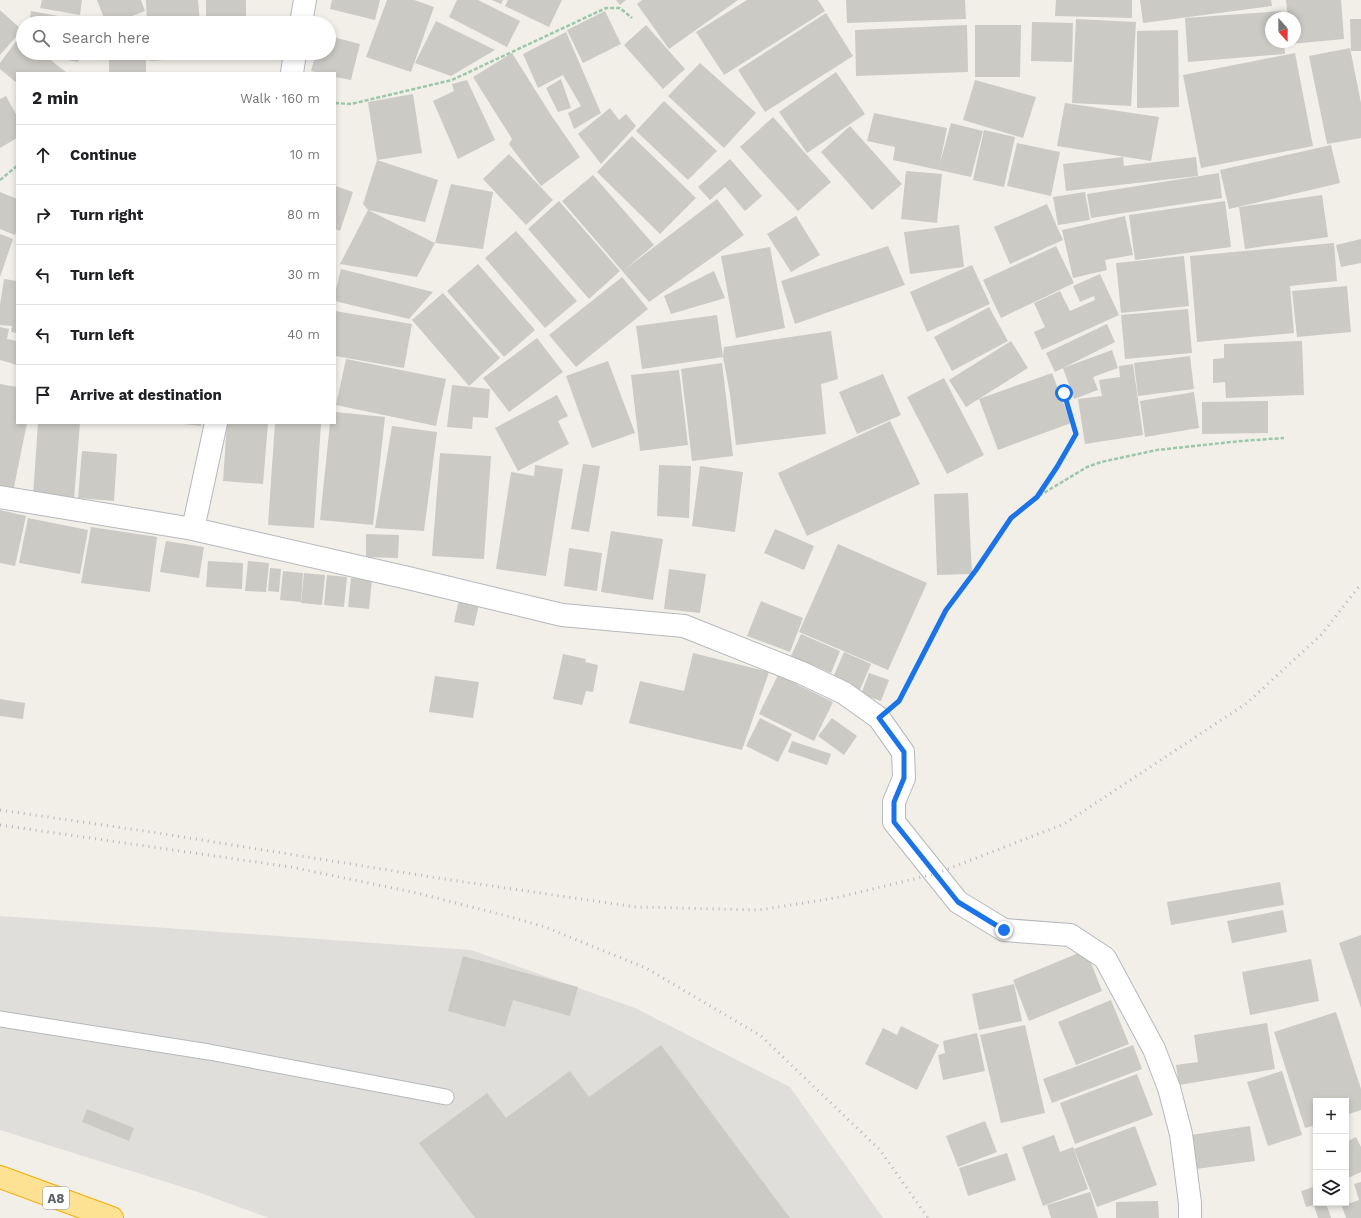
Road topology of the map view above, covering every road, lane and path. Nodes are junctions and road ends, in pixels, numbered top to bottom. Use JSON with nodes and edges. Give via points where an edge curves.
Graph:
{"nodes":[{"id":1,"x":305,"y":0,"type":"edge"},
{"id":2,"x":302,"y":16,"type":"edge"},
{"id":3,"x":632,"y":18,"type":"dead end"},
{"id":4,"x":294,"y":60,"type":"edge"},
{"id":5,"x":292,"y":72,"type":"edge"},
{"id":6,"x":336,"y":103,"type":"edge"},
{"id":7,"x":16,"y":167,"type":"edge"},
{"id":8,"x":0,"y":180,"type":"edge"},
{"id":9,"x":1064,"y":393,"type":"dead end"},
{"id":10,"x":216,"y":424,"type":"edge"},
{"id":11,"x":1284,"y":438,"type":"dead end"},
{"id":12,"x":0,"y":497,"type":"edge"},
{"id":13,"x":1037,"y":497,"type":"junction"},
{"id":14,"x":193,"y":529,"type":"junction"},
{"id":15,"x":879,"y":718,"type":"junction"},
{"id":16,"x":0,"y":1019,"type":"edge"},
{"id":17,"x":446,"y":1097,"type":"dead end"},
{"id":18,"x":0,"y":1177,"type":"edge"},
{"id":19,"x":112,"y":1218,"type":"edge"},
{"id":20,"x":1190,"y":1218,"type":"edge"}],
"edges":[{"from":1,"to":2,"type":"street"},
{"from":3,"to":6,"type":"path","via":[[620,8],[606,8],[452,80],[351,104]]},
{"from":4,"to":5,"type":"street"},
{"from":7,"to":8,"type":"path"},
{"from":9,"to":13,"type":"path","via":[[1076,434]]},
{"from":10,"to":14,"type":"street"},
{"from":11,"to":13,"type":"path","via":[[1157,450],[1101,462],[1087,467]]},
{"from":12,"to":14,"type":"street"},
{"from":13,"to":15,"type":"path","via":[[1011,518],[946,610],[899,701]]},
{"from":14,"to":15,"type":"street","via":[[562,615],[684,626],[802,673],[844,693]]},
{"from":15,"to":20,"type":"street","via":[[904,752],[904,778],[894,802],[894,822],[958,902],[1004,930],[1070,935],[1105,958],[1154,1049],[1169,1088],[1181,1134]]},
{"from":16,"to":17,"type":"lane","via":[[209,1052]]},
{"from":18,"to":19,"type":"highway","number":"A8"}]}
